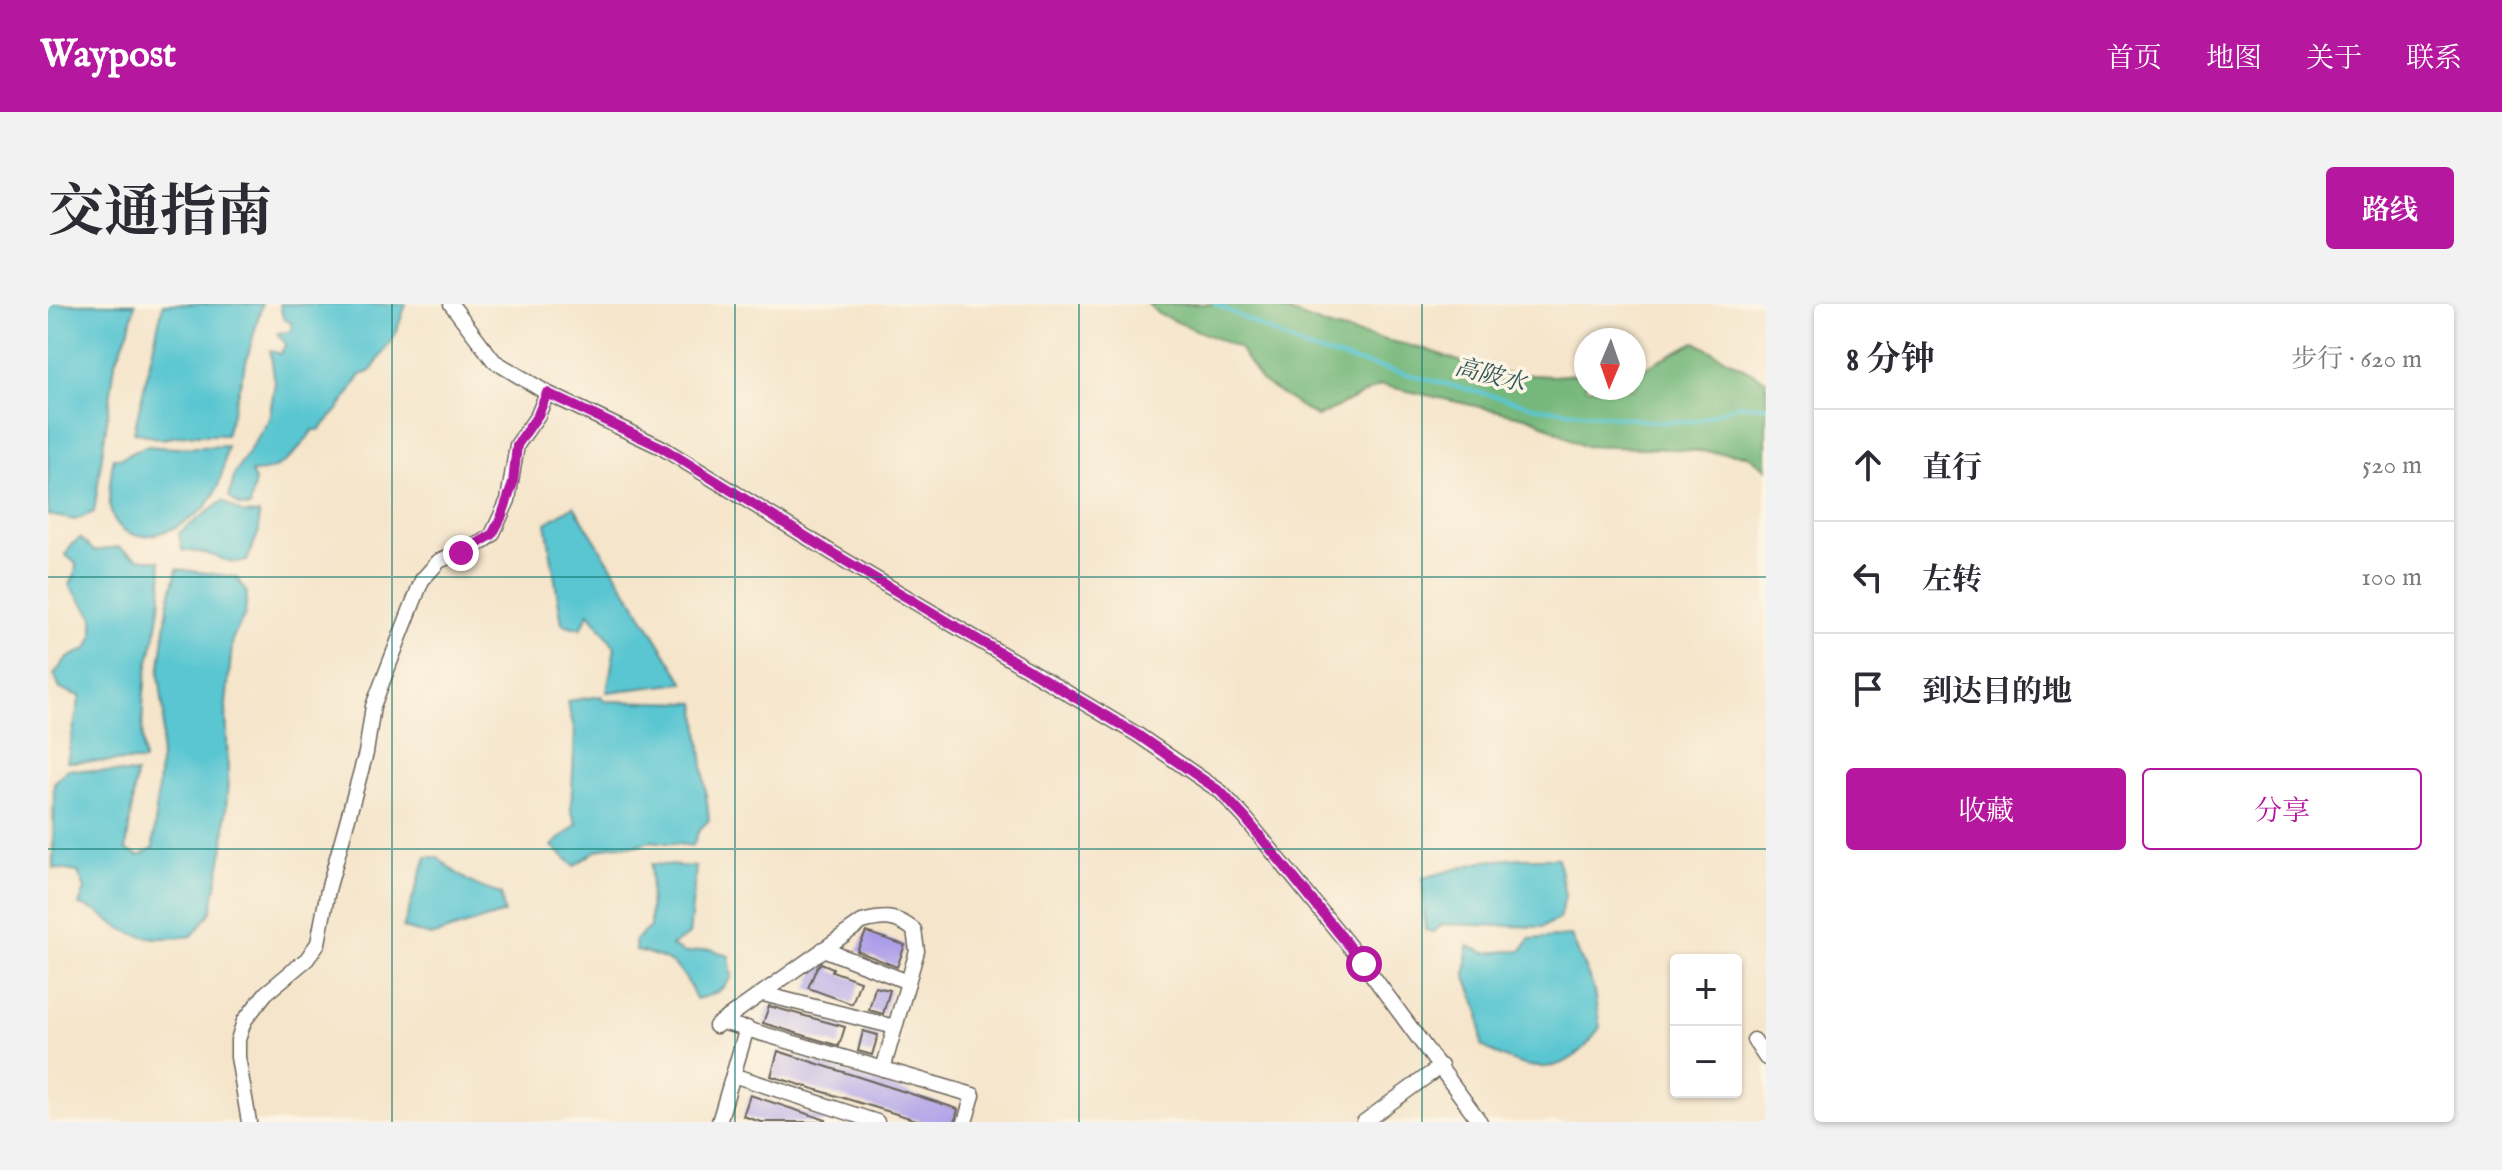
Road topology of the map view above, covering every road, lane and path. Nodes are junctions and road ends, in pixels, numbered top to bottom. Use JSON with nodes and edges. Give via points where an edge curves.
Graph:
{"nodes":[{"id":1,"x":451,"y":304,"type":"edge"},
{"id":2,"x":547,"y":393,"type":"junction"},
{"id":3,"x":823,"y":949,"type":"junction"},
{"id":4,"x":908,"y":982,"type":"junction"},
{"id":5,"x":763,"y":994,"type":"junction"},
{"id":6,"x":895,"y":1027,"type":"junction"},
{"id":7,"x":747,"y":1028,"type":"junction"},
{"id":8,"x":1754,"y":1040,"type":"dead end"},
{"id":9,"x":1766,"y":1058,"type":"edge"},
{"id":10,"x":1441,"y":1066,"type":"junction"},
{"id":11,"x":883,"y":1069,"type":"junction"},
{"id":12,"x":733,"y":1075,"type":"junction"},
{"id":13,"x":249,"y":1122,"type":"edge"},
{"id":14,"x":720,"y":1122,"type":"edge"},
{"id":15,"x":877,"y":1122,"type":"edge"},
{"id":16,"x":965,"y":1122,"type":"edge"},
{"id":17,"x":1364,"y":1122,"type":"edge"},
{"id":18,"x":1480,"y":1122,"type":"edge"}],
"edges":[{"from":1,"to":2,"type":"street","via":[[494,361]]},
{"from":2,"to":10,"type":"street","via":[[661,447],[1138,735],[1221,792]]},
{"from":2,"to":13,"type":"street","via":[[517,445],[513,483],[492,535],[439,561],[422,580],[373,706],[318,943],[244,1021],[238,1057]]},
{"from":3,"to":4,"type":"street"},
{"from":3,"to":4,"type":"street","via":[[862,922],[900,919],[914,930],[917,951]]},
{"from":3,"to":5,"type":"street"},
{"from":4,"to":6,"type":"street"},
{"from":5,"to":6,"type":"street"},
{"from":5,"to":7,"type":"street","via":[[719,1024]]},
{"from":6,"to":11,"type":"street"},
{"from":7,"to":11,"type":"street"},
{"from":7,"to":12,"type":"street"},
{"from":8,"to":9,"type":"street"},
{"from":10,"to":17,"type":"street"},
{"from":10,"to":18,"type":"street"},
{"from":11,"to":16,"type":"street","via":[[973,1095]]},
{"from":12,"to":14,"type":"street"},
{"from":12,"to":15,"type":"street"}]}
